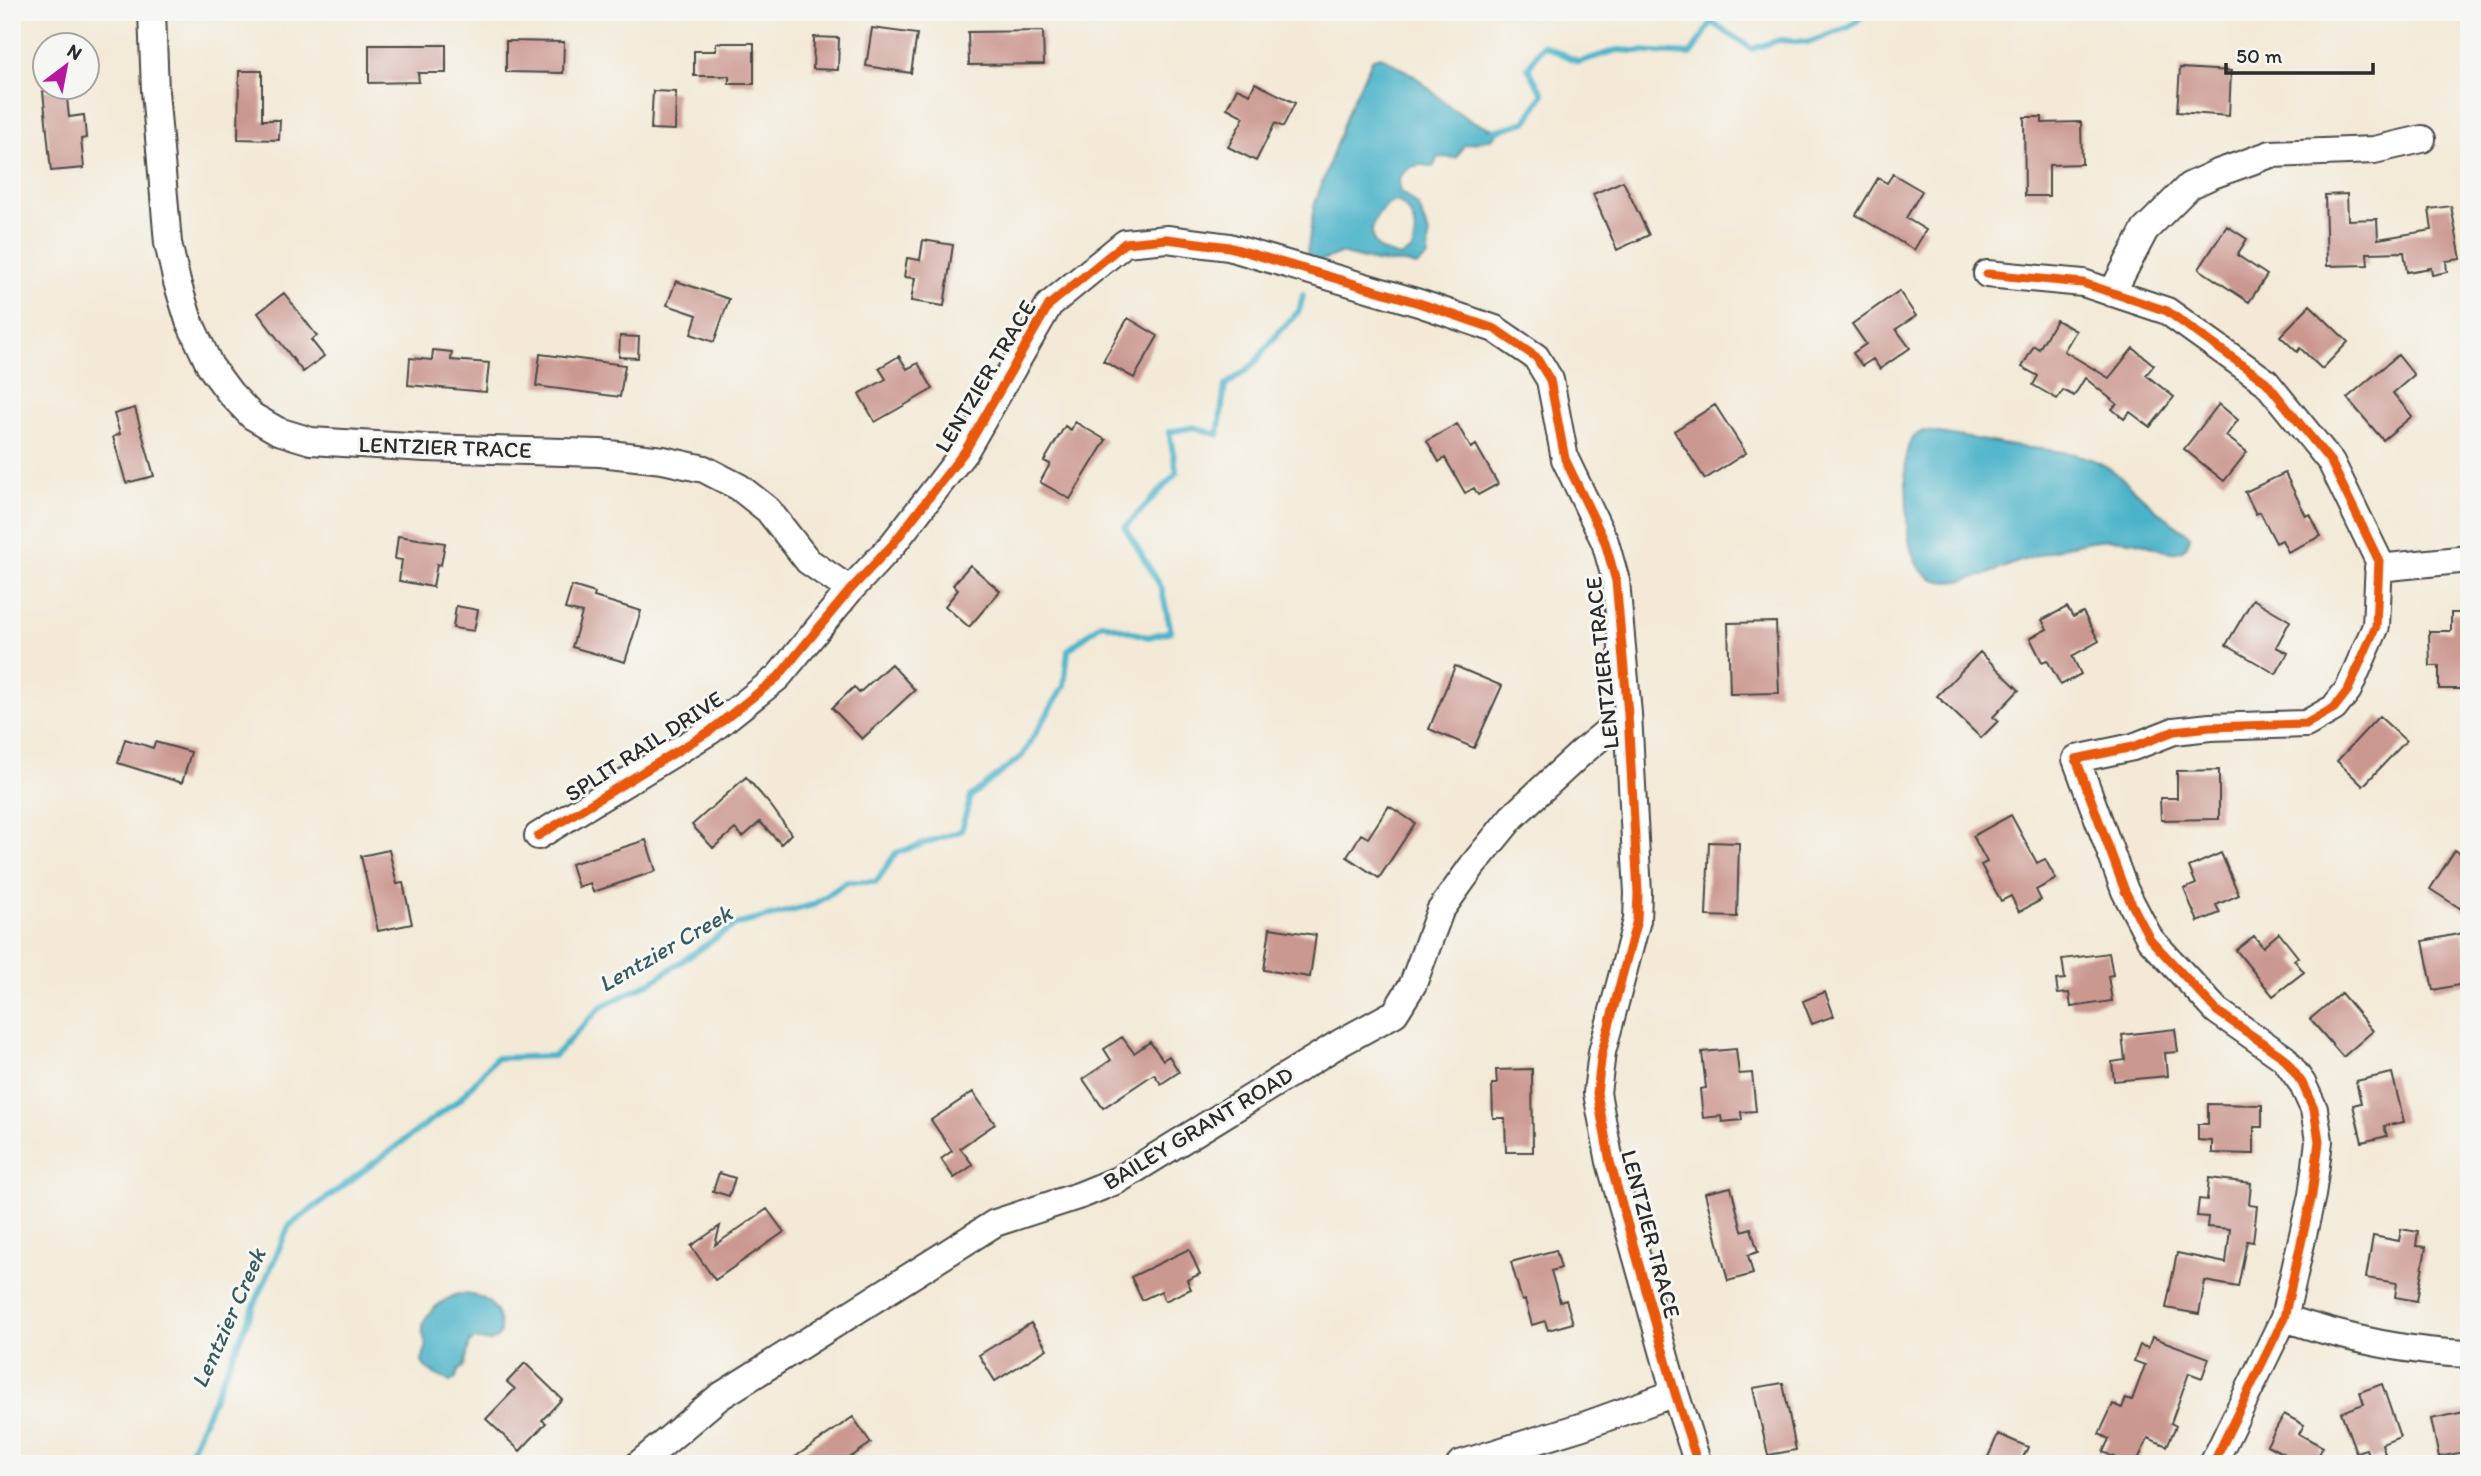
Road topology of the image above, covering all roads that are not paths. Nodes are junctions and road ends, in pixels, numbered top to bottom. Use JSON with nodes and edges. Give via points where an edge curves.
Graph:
{"nodes":[{"id":1,"x":152,"y":12,"type":"edge"},
{"id":2,"x":2423,"y":139,"type":"dead end"},
{"id":3,"x":1987,"y":274,"type":"dead end"},
{"id":4,"x":2112,"y":293,"type":"junction"},
{"id":5,"x":2469,"y":559,"type":"edge"},
{"id":6,"x":2378,"y":568,"type":"junction"},
{"id":7,"x":850,"y":590,"type":"junction"},
{"id":8,"x":1628,"y":714,"type":"junction"},
{"id":9,"x":538,"y":836,"type":"dead end"},
{"id":10,"x":2284,"y":1318,"type":"junction"},
{"id":11,"x":2469,"y":1354,"type":"edge"},
{"id":12,"x":1675,"y":1393,"type":"junction"},
{"id":13,"x":639,"y":1464,"type":"edge"},
{"id":14,"x":1460,"y":1464,"type":"edge"},
{"id":15,"x":1698,"y":1464,"type":"edge"},
{"id":16,"x":2213,"y":1464,"type":"edge"}],
"edges":[{"from":1,"to":7,"type":"street","name":"LENTZIER TRACE","via":[[168,243],[177,282],[210,366],[252,416],[278,431],[311,441],[600,453],[704,469],[739,487],[768,510],[808,561]]},
{"from":2,"to":4,"type":"street","via":[[2374,150],[2271,154],[2189,186],[2145,230]]},
{"from":3,"to":4,"type":"street","via":[[2082,283]]},
{"from":4,"to":6,"type":"street","via":[[2167,311],[2266,382],[2331,462],[2379,561]]},
{"from":5,"to":6,"type":"street"},
{"from":6,"to":10,"type":"street","via":[[2376,626],[2348,690],[2334,708],[2306,724],[2174,730],[2133,747],[2076,759],[2125,891],[2150,939],[2217,1011],[2284,1058],[2314,1109],[2319,1141],[2314,1185]]},
{"from":7,"to":8,"type":"street","name":"LENTZIER TRACE","via":[[893,544],[965,451],[1049,305],[1125,243],[1167,239],[1229,247],[1495,329],[1536,356],[1550,380],[1565,459],[1605,542],[1616,581]]},
{"from":7,"to":9,"type":"street","name":"SPLIT RAIL DRIVE","via":[[778,677],[720,723]]},
{"from":8,"to":12,"type":"street","name":"LENTZIER TRACE","via":[[1637,920],[1602,1052],[1597,1093],[1610,1162]]},
{"from":8,"to":13,"type":"street","name":"BAILEY GRANT ROAD","via":[[1512,817],[1473,865],[1440,911],[1413,984],[1395,1013],[1118,1180],[995,1223],[719,1397]]},
{"from":10,"to":11,"type":"street","via":[[2334,1335],[2408,1349]]},
{"from":10,"to":16,"type":"street"},
{"from":12,"to":14,"type":"street"},
{"from":12,"to":15,"type":"street","name":"LENTZIER TRACE"}]}
